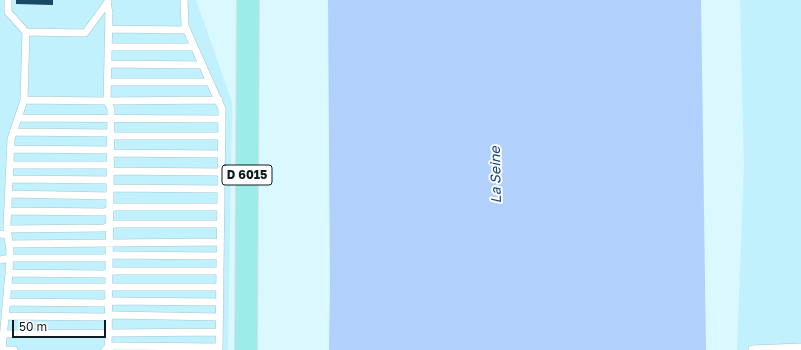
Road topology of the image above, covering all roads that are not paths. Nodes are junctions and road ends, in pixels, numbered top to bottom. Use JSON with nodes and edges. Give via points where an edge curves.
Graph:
{"nodes":[{"id":1,"x":8,"y":0,"type":"edge"},
{"id":2,"x":184,"y":0,"type":"edge"},
{"id":3,"x":248,"y":0,"type":"edge"},
{"id":4,"x":108,"y":2,"type":"edge"},
{"id":5,"x":109,"y":29,"type":"junction"},
{"id":6,"x":187,"y":30,"type":"junction"},
{"id":7,"x":26,"y":32,"type":"junction"},
{"id":8,"x":109,"y":47,"type":"junction"},
{"id":9,"x":194,"y":47,"type":"junction"},
{"id":10,"x":108,"y":64,"type":"junction"},
{"id":11,"x":202,"y":65,"type":"junction"},
{"id":12,"x":108,"y":82,"type":"junction"},
{"id":13,"x":210,"y":82,"type":"junction"},
{"id":14,"x":24,"y":100,"type":"junction"},
{"id":15,"x":219,"y":100,"type":"junction"},
{"id":16,"x":107,"y":101,"type":"junction"},
{"id":17,"x":18,"y":118,"type":"junction"},
{"id":18,"x":111,"y":118,"type":"junction"},
{"id":19,"x":222,"y":118,"type":"junction"},
{"id":20,"x":13,"y":132,"type":"junction"},
{"id":21,"x":111,"y":134,"type":"junction"},
{"id":22,"x":222,"y":136,"type":"junction"},
{"id":23,"x":10,"y":150,"type":"junction"},
{"id":24,"x":110,"y":152,"type":"junction"},
{"id":25,"x":222,"y":154,"type":"junction"},
{"id":26,"x":10,"y":165,"type":"junction"},
{"id":27,"x":110,"y":168,"type":"junction"},
{"id":28,"x":221,"y":172,"type":"junction"},
{"id":29,"x":9,"y":179,"type":"junction"},
{"id":30,"x":110,"y":188,"type":"junction"},
{"id":31,"x":221,"y":188,"type":"junction"},
{"id":32,"x":8,"y":194,"type":"junction"},
{"id":33,"x":221,"y":207,"type":"junction"},
{"id":34,"x":110,"y":209,"type":"junction"},
{"id":35,"x":8,"y":212,"type":"junction"},
{"id":36,"x":220,"y":224,"type":"junction"},
{"id":37,"x":109,"y":227,"type":"junction"},
{"id":38,"x":8,"y":232,"type":"junction"},
{"id":39,"x":0,"y":234,"type":"edge"},
{"id":40,"x":109,"y":242,"type":"junction"},
{"id":41,"x":220,"y":242,"type":"junction"},
{"id":42,"x":9,"y":244,"type":"junction"},
{"id":43,"x":220,"y":256,"type":"junction"},
{"id":44,"x":109,"y":257,"type":"junction"},
{"id":45,"x":10,"y":258,"type":"junction"},
{"id":46,"x":0,"y":260,"type":"edge"},
{"id":47,"x":220,"y":271,"type":"junction"},
{"id":48,"x":9,"y":273,"type":"junction"},
{"id":49,"x":109,"y":273,"type":"junction"},
{"id":50,"x":7,"y":287,"type":"junction"},
{"id":51,"x":108,"y":287,"type":"junction"},
{"id":52,"x":220,"y":287,"type":"junction"},
{"id":53,"x":6,"y":302,"type":"junction"},
{"id":54,"x":220,"y":302,"type":"junction"},
{"id":55,"x":108,"y":303,"type":"junction"},
{"id":56,"x":5,"y":316,"type":"junction"},
{"id":57,"x":108,"y":316,"type":"junction"},
{"id":58,"x":220,"y":317,"type":"junction"},
{"id":59,"x":219,"y":332,"type":"junction"},
{"id":60,"x":108,"y":333,"type":"junction"},
{"id":61,"x":4,"y":334,"type":"junction"},
{"id":62,"x":801,"y":347,"type":"edge"},
{"id":63,"x":219,"y":348,"type":"edge"},
{"id":64,"x":752,"y":349,"type":"dead end"},
{"id":65,"x":2,"y":350,"type":"edge"},
{"id":66,"x":14,"y":350,"type":"edge"},
{"id":67,"x":107,"y":350,"type":"edge"},
{"id":68,"x":246,"y":350,"type":"edge"}],
"edges":[{"from":1,"to":7,"type":"lane","via":[[8,12]]},
{"from":2,"to":6,"type":"lane"},
{"from":3,"to":68,"type":"main road","number":"D 6015"},
{"from":4,"to":5,"type":"lane"},
{"from":4,"to":7,"type":"lane","via":[[85,33]]},
{"from":5,"to":6,"type":"lane"},
{"from":5,"to":8,"type":"lane"},
{"from":6,"to":9,"type":"lane"},
{"from":7,"to":14,"type":"lane"},
{"from":8,"to":9,"type":"lane"},
{"from":8,"to":10,"type":"lane"},
{"from":9,"to":11,"type":"lane"},
{"from":10,"to":11,"type":"lane"},
{"from":10,"to":12,"type":"lane"},
{"from":11,"to":13,"type":"lane"},
{"from":12,"to":13,"type":"lane"},
{"from":12,"to":16,"type":"lane"},
{"from":13,"to":15,"type":"lane"},
{"from":14,"to":16,"type":"lane"},
{"from":14,"to":17,"type":"lane"},
{"from":15,"to":16,"type":"lane"},
{"from":15,"to":19,"type":"lane"},
{"from":16,"to":18,"type":"lane","via":[[111,109]]},
{"from":17,"to":18,"type":"lane"},
{"from":17,"to":20,"type":"lane"},
{"from":18,"to":19,"type":"lane"},
{"from":18,"to":21,"type":"lane"},
{"from":19,"to":22,"type":"lane"},
{"from":20,"to":21,"type":"lane"},
{"from":20,"to":23,"type":"lane"},
{"from":21,"to":22,"type":"lane"},
{"from":21,"to":24,"type":"lane"},
{"from":22,"to":25,"type":"lane"},
{"from":23,"to":24,"type":"lane"},
{"from":23,"to":26,"type":"lane"},
{"from":24,"to":25,"type":"lane"},
{"from":24,"to":27,"type":"lane"},
{"from":25,"to":28,"type":"lane"},
{"from":26,"to":27,"type":"lane"},
{"from":26,"to":29,"type":"lane"},
{"from":27,"to":28,"type":"lane"},
{"from":27,"to":30,"type":"lane"},
{"from":28,"to":31,"type":"lane"},
{"from":29,"to":30,"type":"lane"},
{"from":29,"to":32,"type":"lane"},
{"from":30,"to":31,"type":"lane"},
{"from":30,"to":32,"type":"lane"},
{"from":30,"to":34,"type":"lane"},
{"from":31,"to":33,"type":"lane"},
{"from":32,"to":35,"type":"lane"},
{"from":33,"to":34,"type":"lane"},
{"from":33,"to":36,"type":"lane"},
{"from":34,"to":35,"type":"lane","via":[[105,212]]},
{"from":34,"to":37,"type":"lane"},
{"from":35,"to":38,"type":"lane"},
{"from":36,"to":37,"type":"lane","via":[[114,224]]},
{"from":36,"to":41,"type":"lane"},
{"from":37,"to":38,"type":"lane"},
{"from":37,"to":40,"type":"lane"},
{"from":38,"to":39,"type":"lane"},
{"from":38,"to":42,"type":"lane"},
{"from":40,"to":41,"type":"lane"},
{"from":40,"to":42,"type":"lane"},
{"from":40,"to":44,"type":"lane"},
{"from":41,"to":43,"type":"lane"},
{"from":42,"to":45,"type":"lane"},
{"from":43,"to":44,"type":"lane"},
{"from":43,"to":47,"type":"lane"},
{"from":44,"to":45,"type":"lane"},
{"from":44,"to":49,"type":"lane"},
{"from":45,"to":46,"type":"lane"},
{"from":45,"to":48,"type":"lane"},
{"from":47,"to":49,"type":"lane"},
{"from":47,"to":52,"type":"lane"},
{"from":48,"to":49,"type":"lane"},
{"from":48,"to":50,"type":"lane"},
{"from":49,"to":51,"type":"lane"},
{"from":50,"to":51,"type":"lane"},
{"from":50,"to":53,"type":"lane"},
{"from":51,"to":52,"type":"lane"},
{"from":51,"to":55,"type":"lane"},
{"from":52,"to":54,"type":"lane"},
{"from":53,"to":55,"type":"lane"},
{"from":53,"to":56,"type":"lane"},
{"from":54,"to":55,"type":"lane"},
{"from":54,"to":58,"type":"lane"},
{"from":55,"to":57,"type":"lane"},
{"from":56,"to":57,"type":"lane"},
{"from":56,"to":61,"type":"lane"},
{"from":57,"to":58,"type":"lane"},
{"from":57,"to":60,"type":"lane"},
{"from":58,"to":59,"type":"lane"},
{"from":59,"to":60,"type":"lane"},
{"from":59,"to":63,"type":"lane"},
{"from":60,"to":61,"type":"lane"},
{"from":60,"to":67,"type":"lane"},
{"from":61,"to":65,"type":"lane"},
{"from":62,"to":64,"type":"lane"},
{"from":63,"to":67,"type":"lane","via":[[113,346]]},
{"from":65,"to":66,"type":"lane"}]}
